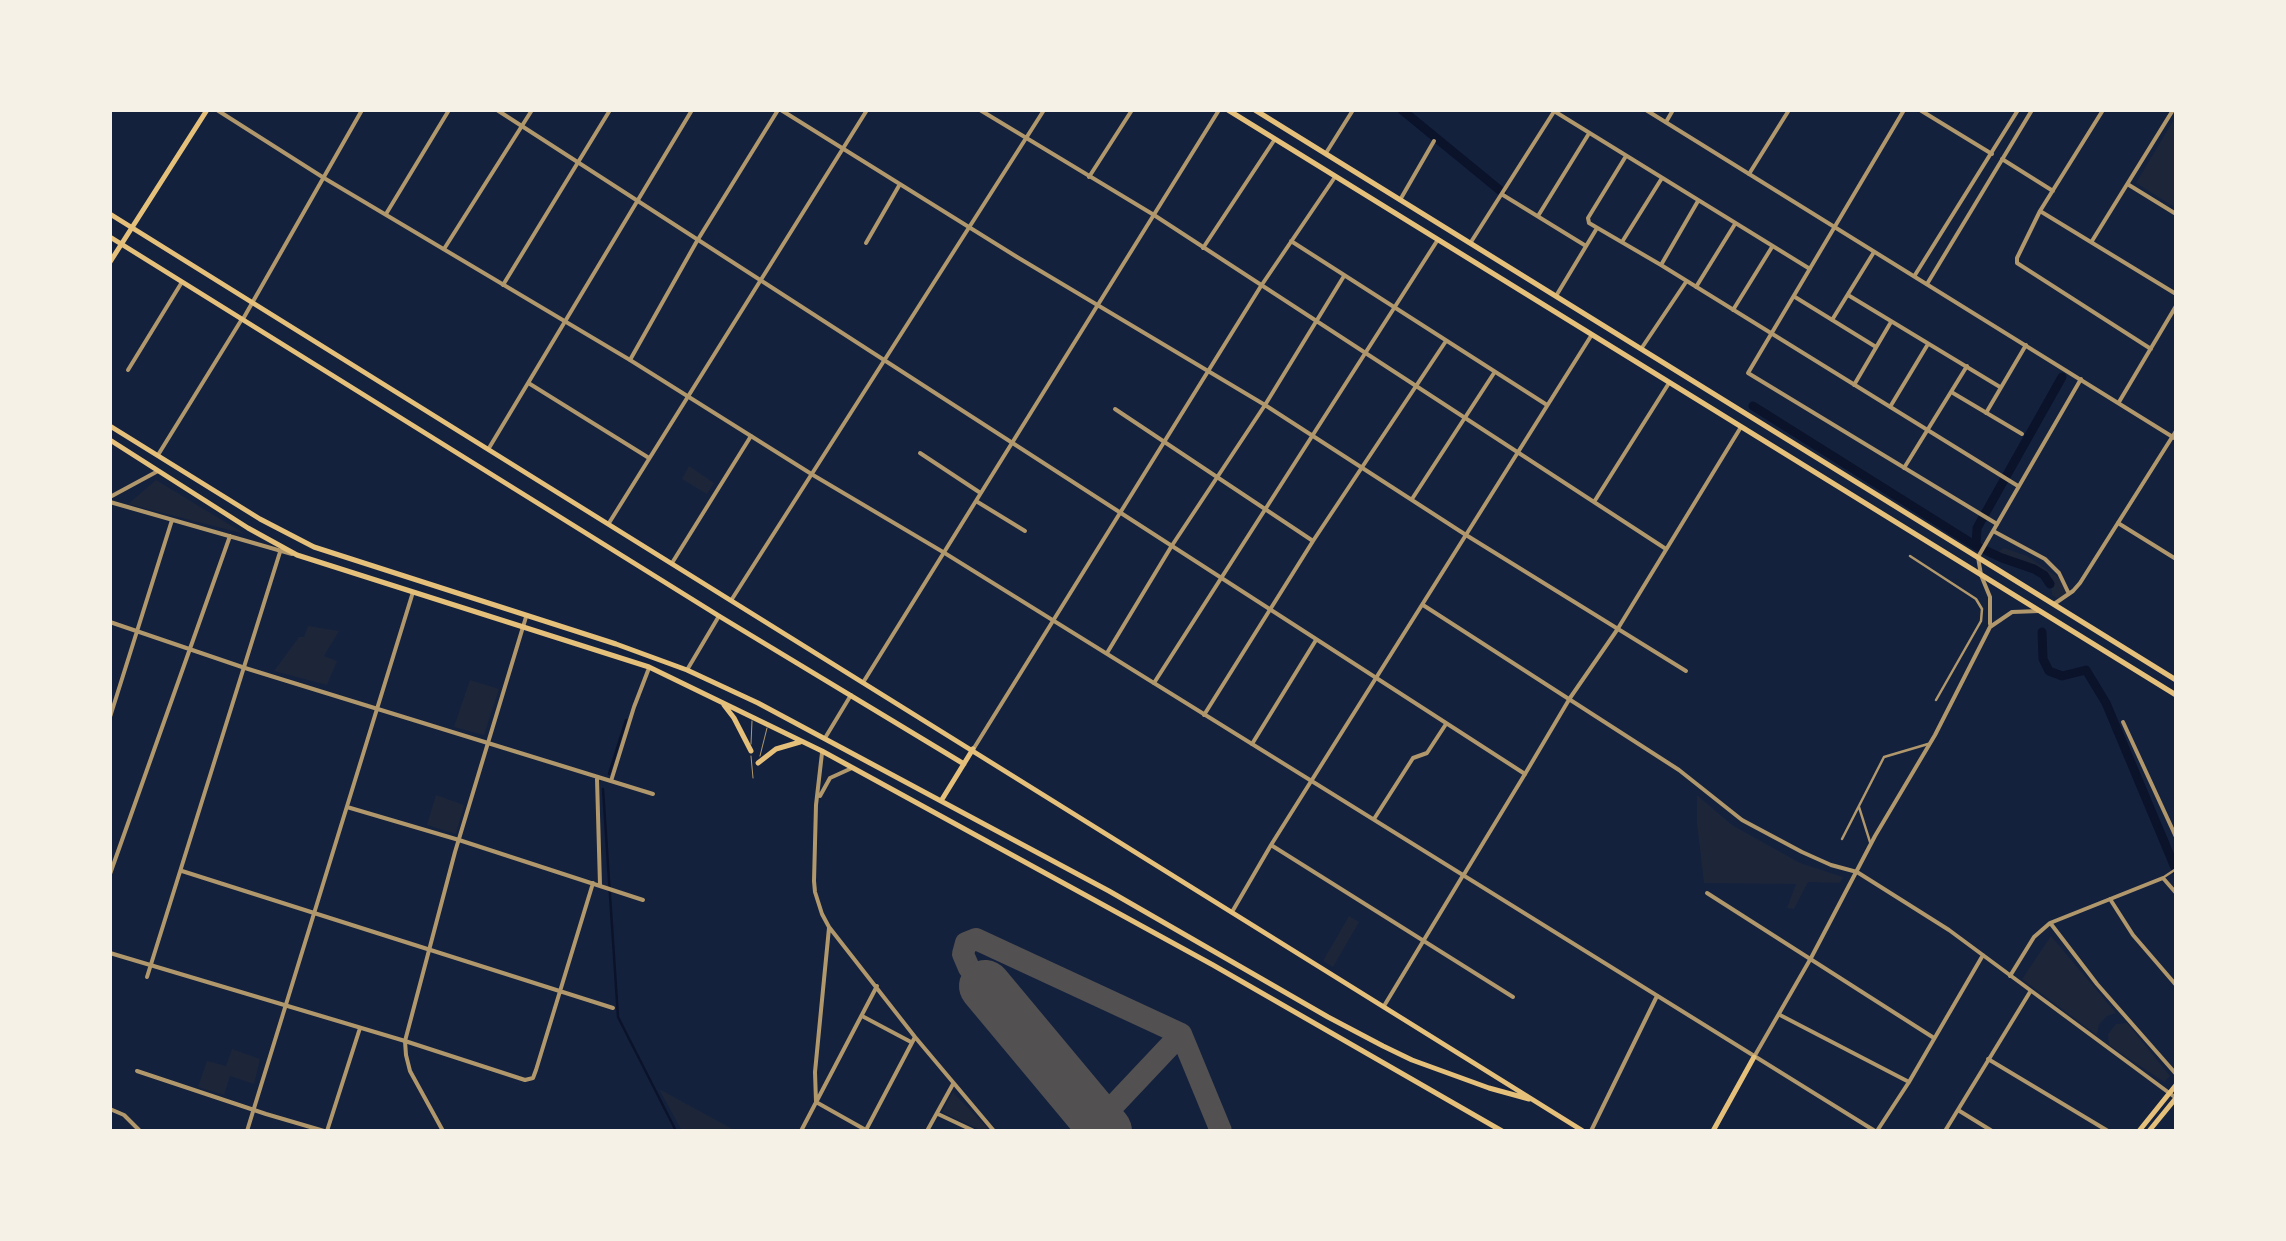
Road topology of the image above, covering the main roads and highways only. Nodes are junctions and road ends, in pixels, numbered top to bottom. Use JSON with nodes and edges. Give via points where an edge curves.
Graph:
{"nodes":[{"id":1,"x":207,"y":110,"type":"edge"},
{"id":2,"x":1228,"y":110,"type":"edge"},
{"id":3,"x":1255,"y":110,"type":"edge"},
{"id":4,"x":110,"y":214,"type":"edge"},
{"id":5,"x":132,"y":228,"type":"junction"},
{"id":6,"x":110,"y":237,"type":"edge"},
{"id":7,"x":122,"y":244,"type":"junction"},
{"id":8,"x":110,"y":262,"type":"edge"},
{"id":9,"x":110,"y":426,"type":"edge"},
{"id":10,"x":110,"y":440,"type":"edge"},
{"id":11,"x":2176,"y":680,"type":"edge"},
{"id":12,"x":2176,"y":694,"type":"edge"},
{"id":13,"x":722,"y":702,"type":"junction"},
{"id":14,"x":803,"y":742,"type":"junction"},
{"id":15,"x":973,"y":750,"type":"junction"},
{"id":16,"x":751,"y":751,"type":"road end"},
{"id":17,"x":758,"y":763,"type":"road end"},
{"id":18,"x":964,"y":764,"type":"junction"},
{"id":19,"x":942,"y":800,"type":"junction"},
{"id":20,"x":1090,"y":880,"type":"junction"},
{"id":21,"x":1083,"y":894,"type":"junction"},
{"id":22,"x":1754,"y":1057,"type":"road end"},
{"id":23,"x":2176,"y":1085,"type":"edge"},
{"id":24,"x":2176,"y":1098,"type":"edge"},
{"id":25,"x":1537,"y":1102,"type":"junction"},
{"id":26,"x":1483,"y":1120,"type":"junction"},
{"id":27,"x":1502,"y":1131,"type":"edge"},
{"id":28,"x":1510,"y":1131,"type":"edge"},
{"id":29,"x":1583,"y":1131,"type":"edge"},
{"id":30,"x":1713,"y":1131,"type":"edge"},
{"id":31,"x":2139,"y":1131,"type":"edge"},
{"id":32,"x":2149,"y":1131,"type":"edge"}],
"edges":[{"from":1,"to":5,"type":"main road"},
{"from":2,"to":12,"type":"main road"},
{"from":3,"to":11,"type":"main road"},
{"from":4,"to":5,"type":"main road"},
{"from":5,"to":7,"type":"main road"},
{"from":5,"to":15,"type":"main road"},
{"from":6,"to":7,"type":"main road"},
{"from":7,"to":8,"type":"main road"},
{"from":7,"to":18,"type":"main road"},
{"from":9,"to":19,"type":"main road","via":[[314,547],[687,670]]},
{"from":10,"to":13,"type":"main road","via":[[297,554],[649,667]]},
{"from":13,"to":14,"type":"main road"},
{"from":13,"to":16,"type":"main road"},
{"from":14,"to":17,"type":"main road"},
{"from":14,"to":21,"type":"main road"},
{"from":15,"to":18,"type":"main road"},
{"from":15,"to":25,"type":"main road"},
{"from":18,"to":19,"type":"main road"},
{"from":19,"to":20,"type":"main road"},
{"from":20,"to":21,"type":"main road"},
{"from":20,"to":25,"type":"main road","via":[[1382,1046]]},
{"from":21,"to":26,"type":"main road"},
{"from":22,"to":30,"type":"main road"},
{"from":23,"to":31,"type":"main road"},
{"from":24,"to":32,"type":"main road"},
{"from":25,"to":29,"type":"main road"},
{"from":26,"to":27,"type":"main road"},
{"from":26,"to":28,"type":"main road"}]}
